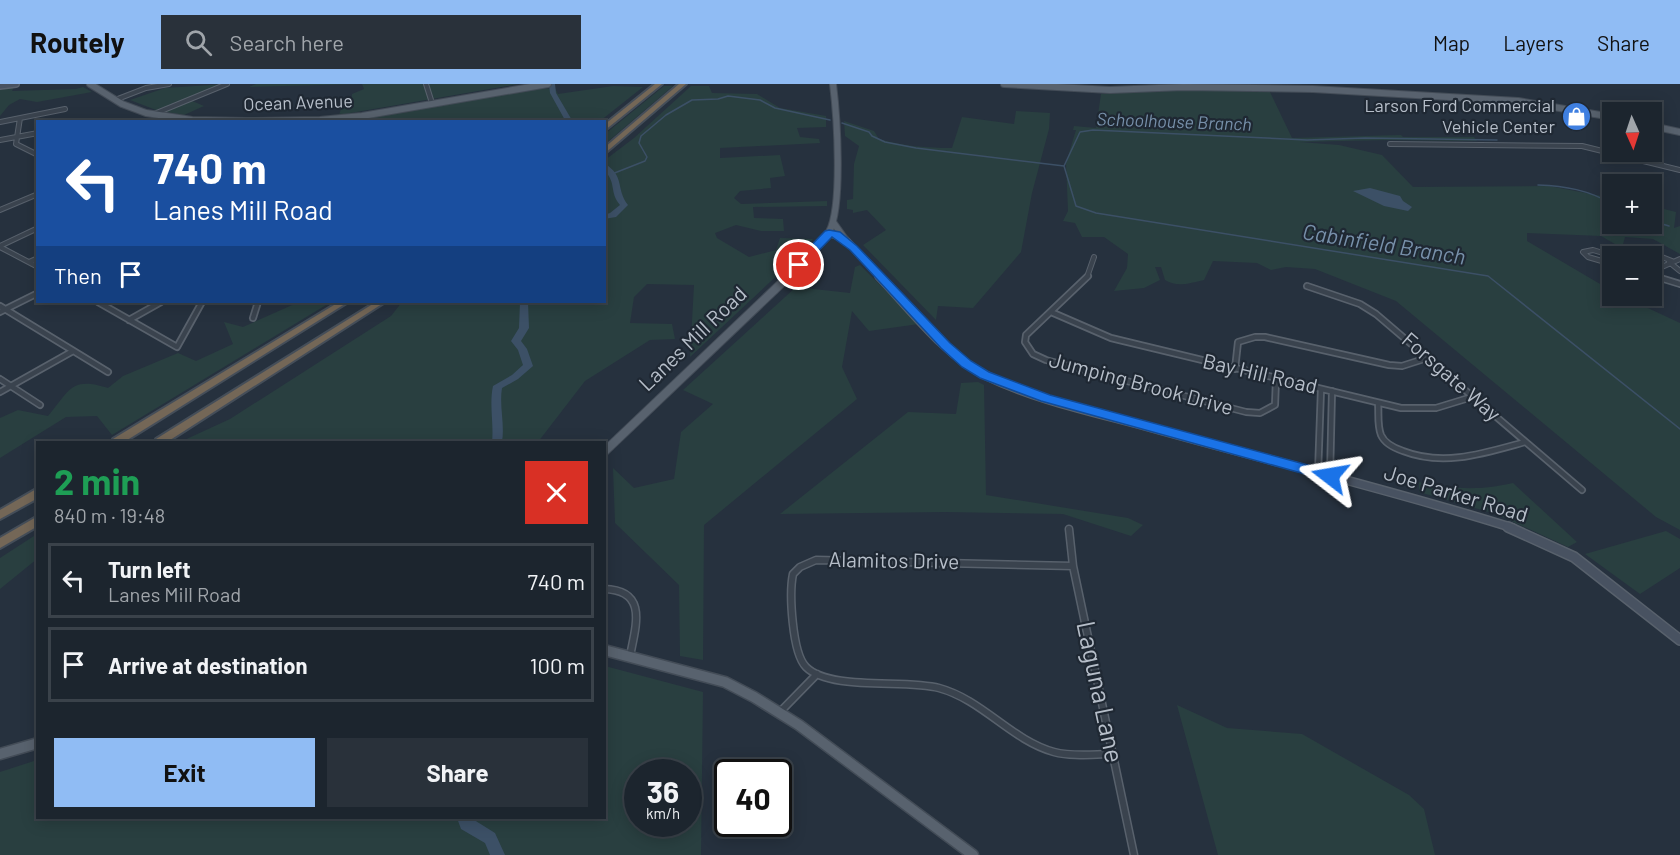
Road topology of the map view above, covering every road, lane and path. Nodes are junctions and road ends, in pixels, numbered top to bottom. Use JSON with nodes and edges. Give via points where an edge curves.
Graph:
{"nodes":[{"id":1,"x":16,"y":84,"type":"edge"},
{"id":2,"x":93,"y":84,"type":"edge"},
{"id":3,"x":169,"y":84,"type":"edge"},
{"id":4,"x":227,"y":84,"type":"edge"},
{"id":5,"x":426,"y":84,"type":"edge"},
{"id":6,"x":543,"y":84,"type":"edge"},
{"id":7,"x":548,"y":84,"type":"edge"},
{"id":8,"x":833,"y":84,"type":"edge"},
{"id":9,"x":1004,"y":84,"type":"edge"},
{"id":10,"x":658,"y":85,"type":"edge"},
{"id":11,"x":0,"y":86,"type":"edge"},
{"id":12,"x":681,"y":86,"type":"edge"},
{"id":13,"x":1182,"y":86,"type":"edge"},
{"id":14,"x":1224,"y":86,"type":"edge"},
{"id":15,"x":1268,"y":86,"type":"edge"},
{"id":16,"x":1311,"y":86,"type":"edge"},
{"id":17,"x":115,"y":99,"type":"junction"},
{"id":18,"x":432,"y":103,"type":"junction"},
{"id":19,"x":65,"y":110,"type":"dead end"},
{"id":20,"x":152,"y":114,"type":"junction"},
{"id":21,"x":1602,"y":115,"type":"edge"},
{"id":22,"x":20,"y":118,"type":"junction"},
{"id":23,"x":185,"y":120,"type":"edge"},
{"id":24,"x":299,"y":120,"type":"edge"},
{"id":25,"x":0,"y":122,"type":"edge"},
{"id":26,"x":606,"y":127,"type":"edge"},
{"id":27,"x":1662,"y":128,"type":"edge"},
{"id":28,"x":1680,"y":132,"type":"edge"},
{"id":29,"x":36,"y":133,"type":"edge"},
{"id":30,"x":16,"y":137,"type":"junction"},
{"id":31,"x":0,"y":140,"type":"edge"},
{"id":32,"x":1390,"y":144,"type":"dead end"},
{"id":33,"x":606,"y":151,"type":"edge"},
{"id":34,"x":36,"y":154,"type":"edge"},
{"id":35,"x":1680,"y":170,"type":"edge"},
{"id":36,"x":36,"y":195,"type":"edge"},
{"id":37,"x":0,"y":210,"type":"edge"},
{"id":38,"x":833,"y":222,"type":"junction"},
{"id":39,"x":36,"y":229,"type":"edge"},
{"id":40,"x":829,"y":233,"type":"junction"},
{"id":41,"x":845,"y":239,"type":"junction"},
{"id":42,"x":0,"y":246,"type":"edge"},
{"id":43,"x":1602,"y":253,"type":"edge"},
{"id":44,"x":1094,"y":257,"type":"dead end"},
{"id":45,"x":1662,"y":258,"type":"edge"},
{"id":46,"x":36,"y":259,"type":"edge"},
{"id":47,"x":1680,"y":259,"type":"edge"},
{"id":48,"x":1602,"y":261,"type":"edge"},
{"id":49,"x":29,"y":262,"type":"junction"},
{"id":50,"x":1671,"y":262,"type":"junction"},
{"id":51,"x":36,"y":266,"type":"edge"},
{"id":52,"x":1662,"y":266,"type":"edge"},
{"id":53,"x":1680,"y":271,"type":"edge"},
{"id":54,"x":1662,"y":278,"type":"edge"},
{"id":55,"x":1680,"y":284,"type":"edge"},
{"id":56,"x":1306,"y":286,"type":"dead end"},
{"id":57,"x":36,"y":294,"type":"edge"},
{"id":58,"x":100,"y":303,"type":"edge"},
{"id":59,"x":159,"y":303,"type":"edge"},
{"id":60,"x":202,"y":303,"type":"edge"},
{"id":61,"x":258,"y":303,"type":"edge"},
{"id":62,"x":342,"y":303,"type":"edge"},
{"id":63,"x":379,"y":303,"type":"edge"},
{"id":64,"x":2,"y":309,"type":"edge"},
{"id":65,"x":1051,"y":312,"type":"junction"},
{"id":66,"x":253,"y":318,"type":"dead end"},
{"id":67,"x":129,"y":320,"type":"junction"},
{"id":68,"x":73,"y":351,"type":"junction"},
{"id":69,"x":1428,"y":358,"type":"junction"},
{"id":70,"x":1235,"y":369,"type":"junction"},
{"id":71,"x":108,"y":372,"type":"dead end"},
{"id":72,"x":0,"y":379,"type":"edge"},
{"id":73,"x":1276,"y":379,"type":"junction"},
{"id":74,"x":11,"y":386,"type":"junction"},
{"id":75,"x":1321,"y":389,"type":"junction"},
{"id":76,"x":1332,"y":391,"type":"junction"},
{"id":77,"x":0,"y":392,"type":"edge"},
{"id":78,"x":1472,"y":397,"type":"junction"},
{"id":79,"x":1378,"y":403,"type":"junction"},
{"id":80,"x":40,"y":405,"type":"dead end"},
{"id":81,"x":119,"y":441,"type":"edge"},
{"id":82,"x":162,"y":441,"type":"edge"},
{"id":83,"x":1526,"y":442,"type":"junction"},
{"id":84,"x":606,"y":450,"type":"edge"},
{"id":85,"x":1318,"y":473,"type":"junction"},
{"id":86,"x":1330,"y":476,"type":"junction"},
{"id":87,"x":1582,"y":490,"type":"dead end"},
{"id":88,"x":36,"y":493,"type":"edge"},
{"id":89,"x":0,"y":515,"type":"edge"},
{"id":90,"x":36,"y":521,"type":"edge"},
{"id":91,"x":1069,"y":529,"type":"dead end"},
{"id":92,"x":0,"y":544,"type":"edge"},
{"id":93,"x":1073,"y":566,"type":"junction"},
{"id":94,"x":606,"y":589,"type":"edge"},
{"id":95,"x":1678,"y":635,"type":"edge"},
{"id":96,"x":606,"y":650,"type":"edge"},
{"id":97,"x":630,"y":656,"type":"junction"},
{"id":98,"x":817,"y":674,"type":"junction"},
{"id":99,"x":779,"y":713,"type":"junction"},
{"id":100,"x":36,"y":744,"type":"edge"},
{"id":101,"x":0,"y":754,"type":"edge"},
{"id":102,"x":1113,"y":754,"type":"junction"},
{"id":103,"x":973,"y":855,"type":"edge"},
{"id":104,"x":1134,"y":855,"type":"edge"}],
"edges":[{"from":1,"to":11,"type":"street"},
{"from":2,"to":17,"type":"main road","name":"Ocean Avenue"},
{"from":3,"to":17,"type":"street"},
{"from":4,"to":20,"type":"street"},
{"from":5,"to":18,"type":"street"},
{"from":6,"to":7,"type":"main road","name":"Ocean Avenue"},
{"from":6,"to":18,"type":"main road","name":"Ocean Avenue"},
{"from":8,"to":38,"type":"main road","name":"Lanes Mill Road","via":[[837,179]]},
{"from":9,"to":13,"type":"main road","via":[[1110,90]]},
{"from":10,"to":26,"type":"highway"},
{"from":12,"to":33,"type":"highway"},
{"from":13,"to":14,"type":"main road"},
{"from":14,"to":15,"type":"main road"},
{"from":15,"to":16,"type":"main road"},
{"from":16,"to":21,"type":"main road","via":[[1518,101]]},
{"from":17,"to":20,"type":"main road","name":"Ocean Avenue"},
{"from":18,"to":24,"type":"main road","name":"Ocean Avenue","via":[[341,118]]},
{"from":19,"to":22,"type":"street"},
{"from":20,"to":23,"type":"main road","name":"Ocean Avenue"},
{"from":22,"to":25,"type":"street"},
{"from":22,"to":30,"type":"street"},
{"from":27,"to":28,"type":"main road"},
{"from":29,"to":30,"type":"street"},
{"from":30,"to":31,"type":"street"},
{"from":30,"to":34,"type":"street","via":[[16,144]]},
{"from":32,"to":35,"type":"street","via":[[1582,146]]},
{"from":36,"to":37,"type":"street"},
{"from":38,"to":40,"type":"main road","name":"Lanes Mill Road"},
{"from":38,"to":41,"type":"main road"},
{"from":39,"to":42,"type":"street"},
{"from":40,"to":41,"type":"street","name":"Joe Parker Road"},
{"from":40,"to":84,"type":"main road","name":"Lanes Mill Road"},
{"from":41,"to":85,"type":"street","name":"Joe Parker Road","via":[[945,345],[984,375],[1046,398]]},
{"from":42,"to":49,"type":"street"},
{"from":43,"to":48,"type":"street","via":[[1583,252]]},
{"from":44,"to":65,"type":"street","name":"Jumping Brook Drive","via":[[1088,276]]},
{"from":45,"to":50,"type":"street"},
{"from":46,"to":49,"type":"street"},
{"from":47,"to":50,"type":"street"},
{"from":49,"to":51,"type":"street"},
{"from":50,"to":52,"type":"street"},
{"from":50,"to":53,"type":"street"},
{"from":54,"to":55,"type":"street"},
{"from":56,"to":69,"type":"street","name":"Forsgate Way","via":[[1360,304]]},
{"from":57,"to":64,"type":"street"},
{"from":58,"to":67,"type":"street"},
{"from":59,"to":67,"type":"street"},
{"from":60,"to":67,"type":"street","via":[[177,347]]},
{"from":61,"to":66,"type":"street"},
{"from":62,"to":81,"type":"highway"},
{"from":63,"to":82,"type":"highway"},
{"from":64,"to":68,"type":"street"},
{"from":65,"to":70,"type":"street","name":"Bay Hill Road","via":[[1111,338]]},
{"from":65,"to":73,"type":"street","name":"Jumping Brook Drive","via":[[1026,335],[1024,342],[1033,354],[1046,360],[1246,412],[1260,413],[1275,405]]},
{"from":68,"to":71,"type":"street"},
{"from":68,"to":74,"type":"street"},
{"from":69,"to":70,"type":"street","via":[[1402,366],[1389,365],[1255,337],[1238,342]]},
{"from":69,"to":78,"type":"street","name":"Forsgate Way"},
{"from":70,"to":73,"type":"street","name":"Bay Hill Road"},
{"from":72,"to":74,"type":"street"},
{"from":73,"to":75,"type":"street","name":"Bay Hill Road"},
{"from":74,"to":77,"type":"street"},
{"from":74,"to":80,"type":"street"},
{"from":75,"to":76,"type":"street","name":"Bay Hill Road"},
{"from":75,"to":85,"type":"street"},
{"from":76,"to":79,"type":"street","name":"Bay Hill Road"},
{"from":76,"to":86,"type":"street"},
{"from":78,"to":79,"type":"street","name":"Bay Hill Road","via":[[1425,410]]},
{"from":78,"to":83,"type":"street","name":"Forsgate Way"},
{"from":79,"to":83,"type":"street","via":[[1380,434],[1385,441],[1424,458],[1460,459]]},
{"from":83,"to":87,"type":"street","name":"Forsgate Way"},
{"from":85,"to":86,"type":"street","name":"Joe Parker Road"},
{"from":86,"to":95,"type":"street","name":"Joe Parker Road","via":[[1478,515],[1516,529],[1574,556]]},
{"from":88,"to":89,"type":"highway"},
{"from":90,"to":92,"type":"highway"},
{"from":91,"to":93,"type":"street","name":"Laguna Lane"},
{"from":93,"to":98,"type":"street","name":"Alamitos Drive","via":[[830,559],[806,563],[793,574],[791,590],[799,655],[803,664]]},
{"from":93,"to":102,"type":"street","name":"Laguna Lane"},
{"from":94,"to":97,"type":"street","via":[[628,593],[637,607]]},
{"from":96,"to":97,"type":"main road"},
{"from":97,"to":99,"type":"main road","via":[[725,682]]},
{"from":98,"to":99,"type":"street"},
{"from":98,"to":102,"type":"street","via":[[939,688],[962,696],[1052,752]]},
{"from":99,"to":103,"type":"main road"},
{"from":100,"to":101,"type":"main road"},
{"from":102,"to":104,"type":"street","name":"Laguna Lane"}]}
